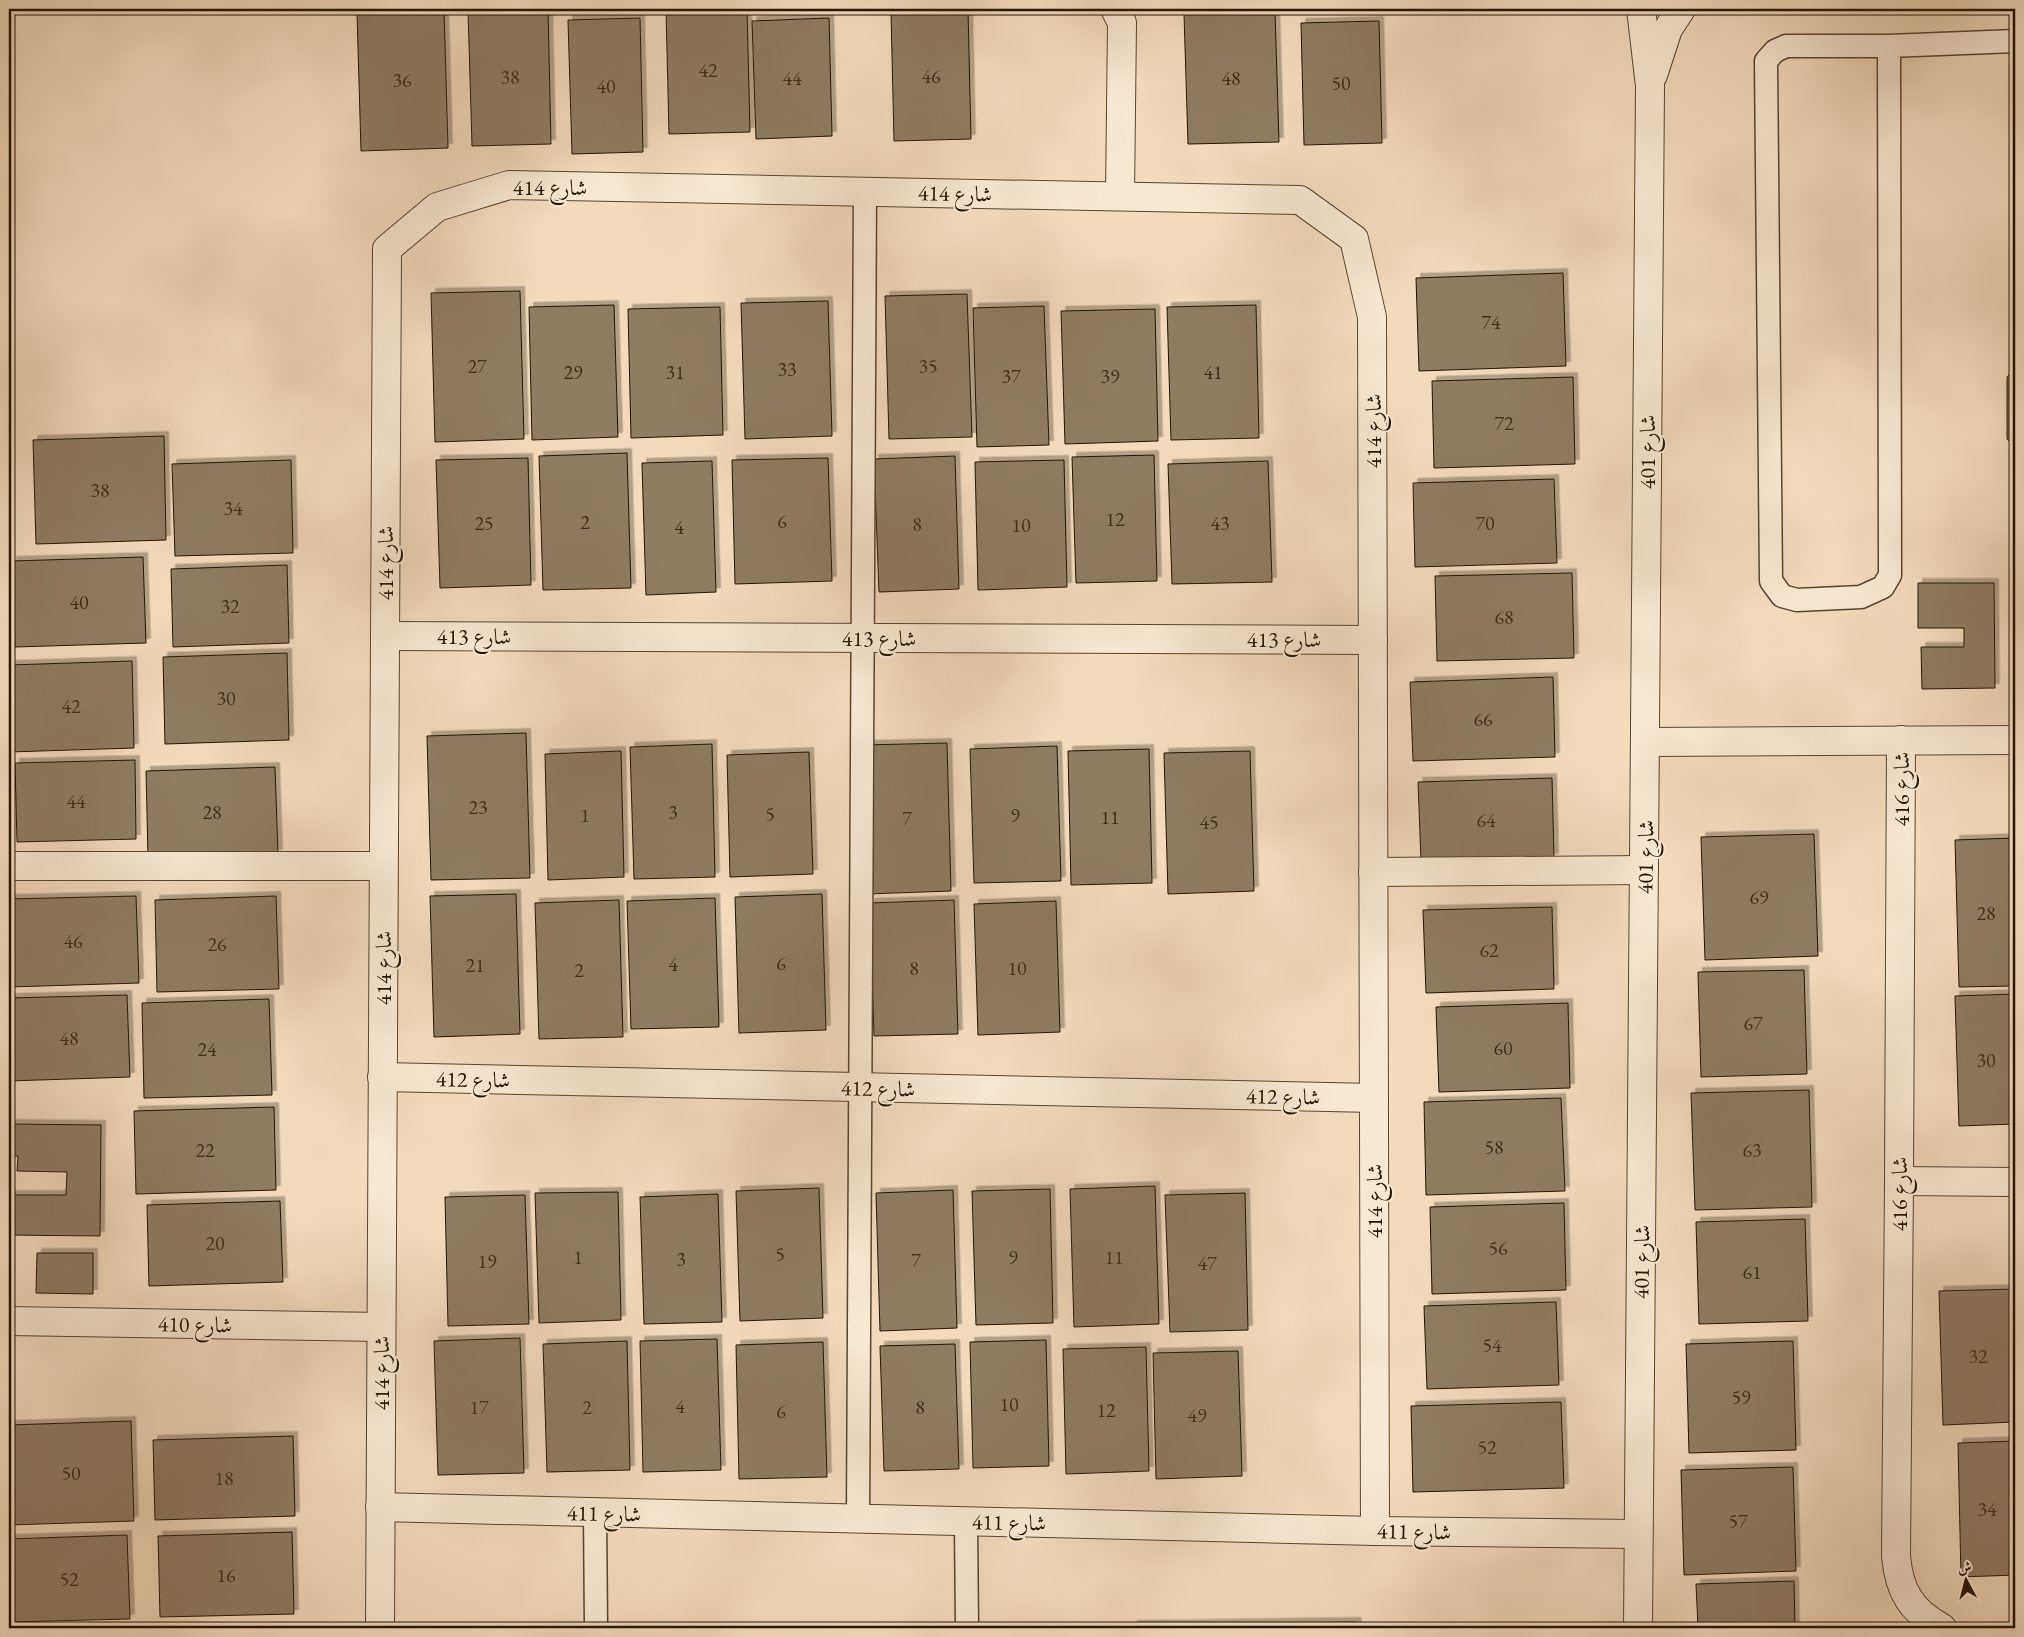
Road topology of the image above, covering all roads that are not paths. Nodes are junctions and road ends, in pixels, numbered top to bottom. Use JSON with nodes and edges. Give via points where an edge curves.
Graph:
{"nodes":[{"id":1,"x":1641,"y":9,"type":"edge"},
{"id":2,"x":1681,"y":9,"type":"edge"},
{"id":3,"x":1123,"y":13,"type":"edge"},
{"id":4,"x":2015,"y":41,"type":"edge"},
{"id":5,"x":1888,"y":46,"type":"junction"},
{"id":6,"x":1650,"y":86,"type":"junction"},
{"id":7,"x":865,"y":192,"type":"junction"},
{"id":8,"x":1120,"y":196,"type":"junction"},
{"id":9,"x":384,"y":636,"type":"junction"},
{"id":10,"x":863,"y":638,"type":"junction"},
{"id":11,"x":1373,"y":640,"type":"junction"},
{"id":12,"x":1901,"y":740,"type":"junction"},
{"id":13,"x":2015,"y":740,"type":"edge"},
{"id":14,"x":1646,"y":742,"type":"junction"},
{"id":15,"x":9,"y":866,"type":"edge"},
{"id":16,"x":383,"y":866,"type":"junction"},
{"id":17,"x":1644,"y":870,"type":"junction"},
{"id":18,"x":1374,"y":872,"type":"junction"},
{"id":19,"x":382,"y":1078,"type":"junction"},
{"id":20,"x":860,"y":1088,"type":"junction"},
{"id":21,"x":1374,"y":1098,"type":"junction"},
{"id":22,"x":1900,"y":1181,"type":"junction"},
{"id":23,"x":2015,"y":1182,"type":"edge"},
{"id":24,"x":9,"y":1321,"type":"edge"},
{"id":25,"x":381,"y":1327,"type":"junction"},
{"id":26,"x":380,"y":1507,"type":"junction"},
{"id":27,"x":595,"y":1513,"type":"junction"},
{"id":28,"x":858,"y":1519,"type":"junction"},
{"id":29,"x":966,"y":1521,"type":"junction"},
{"id":30,"x":1375,"y":1531,"type":"junction"},
{"id":31,"x":1638,"y":1534,"type":"junction"},
{"id":32,"x":380,"y":1628,"type":"edge"},
{"id":33,"x":596,"y":1628,"type":"edge"},
{"id":34,"x":967,"y":1628,"type":"edge"},
{"id":35,"x":1638,"y":1628,"type":"edge"},
{"id":36,"x":1942,"y":1628,"type":"edge"}],
"edges":[{"from":1,"to":6,"type":"street","name":"شارع 401"},
{"from":2,"to":6,"type":"street","name":"شارع 401","via":[[1668,28]]},
{"from":3,"to":8,"type":"street"},
{"from":4,"to":5,"type":"lane"},
{"from":5,"to":5,"type":"lane","via":[[1786,46],[1775,51],[1766,61],[1771,581],[1782,596],[1797,600],[1861,597],[1883,587],[1890,575]]},
{"from":6,"to":14,"type":"street","name":"شارع 401"},
{"from":7,"to":8,"type":"street","name":"شارع 414"},
{"from":7,"to":9,"type":"street","name":"شارع 414","via":[[509,185],[437,207],[387,249]]},
{"from":7,"to":10,"type":"lane"},
{"from":8,"to":11,"type":"street","name":"شارع 414","via":[[1300,200],[1354,239],[1372,317]]},
{"from":9,"to":10,"type":"street","name":"شارع 413"},
{"from":9,"to":16,"type":"street","name":"شارع 414"},
{"from":10,"to":11,"type":"street","name":"شارع 413"},
{"from":10,"to":20,"type":"lane"},
{"from":11,"to":18,"type":"street","name":"شارع 414"},
{"from":12,"to":13,"type":"street","name":"شارع 416"},
{"from":12,"to":14,"type":"street","name":"شارع 416"},
{"from":12,"to":22,"type":"street","name":"شارع 416"},
{"from":14,"to":17,"type":"street","name":"شارع 401"},
{"from":15,"to":16,"type":"street"},
{"from":16,"to":19,"type":"street","name":"شارع 414"},
{"from":17,"to":18,"type":"street"},
{"from":17,"to":31,"type":"street","name":"شارع 401"},
{"from":18,"to":21,"type":"street","name":"شارع 414"},
{"from":19,"to":20,"type":"street","name":"شارع 412"},
{"from":19,"to":25,"type":"street","name":"شارع 414"},
{"from":20,"to":21,"type":"street","name":"شارع 412"},
{"from":20,"to":28,"type":"lane"},
{"from":21,"to":30,"type":"street","name":"شارع 414"},
{"from":22,"to":23,"type":"street"},
{"from":22,"to":36,"type":"street","name":"شارع 416","via":[[1896,1566],[1904,1592],[1914,1607],[1927,1620]]},
{"from":24,"to":25,"type":"street","name":"شارع 410"},
{"from":25,"to":26,"type":"street","name":"شارع 414"},
{"from":26,"to":27,"type":"street","name":"شارع 411"},
{"from":26,"to":32,"type":"street","name":"شارع 414"},
{"from":27,"to":28,"type":"street","name":"شارع 411"},
{"from":27,"to":33,"type":"lane"},
{"from":28,"to":29,"type":"street","name":"شارع 411"},
{"from":29,"to":30,"type":"street","name":"شارع 411"},
{"from":29,"to":34,"type":"lane"},
{"from":30,"to":31,"type":"street","name":"شارع 411"},
{"from":31,"to":35,"type":"street","name":"شارع 401"}]}
